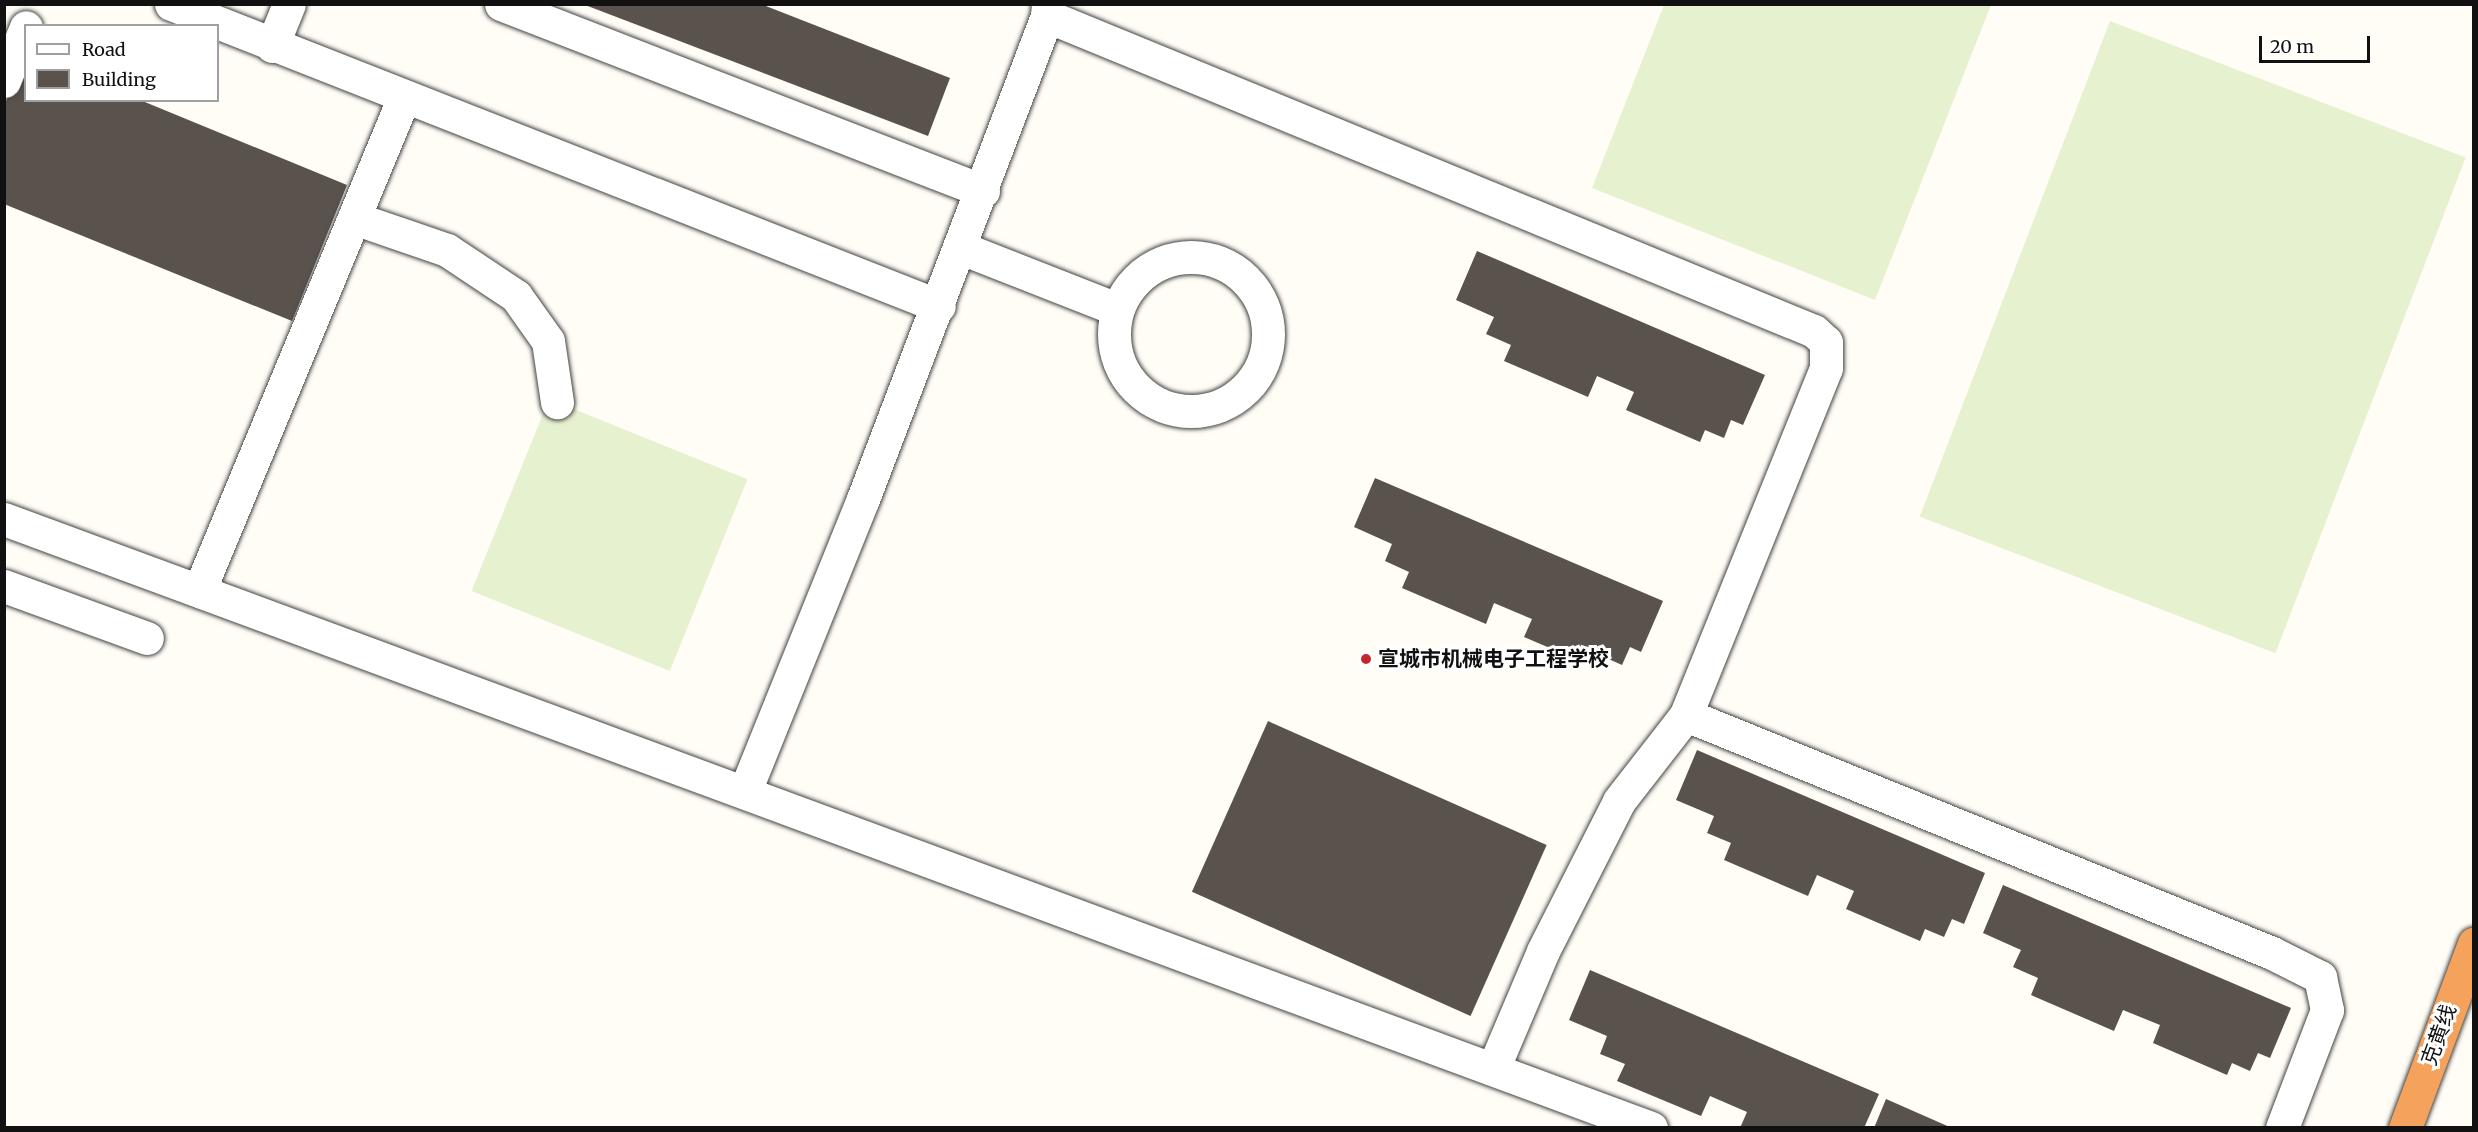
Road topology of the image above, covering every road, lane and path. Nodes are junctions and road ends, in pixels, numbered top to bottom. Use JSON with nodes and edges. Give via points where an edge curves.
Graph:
{"nodes":[{"id":1,"x":34,"y":4,"type":"edge"},
{"id":2,"x":171,"y":4,"type":"edge"},
{"id":3,"x":289,"y":4,"type":"edge"},
{"id":4,"x":501,"y":4,"type":"edge"},
{"id":5,"x":1048,"y":10,"type":"edge"},
{"id":6,"x":27,"y":24,"type":"edge"},
{"id":7,"x":24,"y":31,"type":"edge"},
{"id":8,"x":272,"y":46,"type":"junction"},
{"id":9,"x":4,"y":81,"type":"edge"},
{"id":10,"x":404,"y":98,"type":"junction"},
{"id":11,"x":984,"y":191,"type":"junction"},
{"id":12,"x":354,"y":218,"type":"junction"},
{"id":13,"x":961,"y":248,"type":"junction"},
{"id":14,"x":939,"y":306,"type":"junction"},
{"id":15,"x":1117,"y":309,"type":"junction"},
{"id":16,"x":558,"y":402,"type":"dead end"},
{"id":17,"x":4,"y":519,"type":"edge"},
{"id":18,"x":4,"y":586,"type":"edge"},
{"id":19,"x":199,"y":591,"type":"junction"},
{"id":20,"x":147,"y":638,"type":"dead end"},
{"id":21,"x":1686,"y":715,"type":"junction"},
{"id":22,"x":746,"y":791,"type":"junction"},
{"id":23,"x":2474,"y":943,"type":"edge"},
{"id":24,"x":1493,"y":1069,"type":"junction"},
{"id":25,"x":1651,"y":1128,"type":"edge"},
{"id":26,"x":2282,"y":1128,"type":"edge"},
{"id":27,"x":2405,"y":1128,"type":"edge"}],
"edges":[{"from":1,"to":6,"type":"street"},
{"from":2,"to":8,"type":"street"},
{"from":3,"to":8,"type":"street"},
{"from":4,"to":11,"type":"street"},
{"from":5,"to":11,"type":"street"},
{"from":5,"to":21,"type":"street","via":[[1814,331],[1826,342],[1826,368]]},
{"from":7,"to":9,"type":"street"},
{"from":8,"to":10,"type":"street"},
{"from":10,"to":12,"type":"street"},
{"from":10,"to":14,"type":"street"},
{"from":11,"to":13,"type":"street"},
{"from":12,"to":16,"type":"street","via":[[447,250],[516,296],[548,341]]},
{"from":12,"to":19,"type":"street"},
{"from":13,"to":14,"type":"street"},
{"from":13,"to":15,"type":"street"},
{"from":14,"to":22,"type":"street"},
{"from":15,"to":15,"type":"street","via":[[1130,286],[1150,269],[1173,259],[1198,258],[1229,268],[1259,297],[1267,321],[1268,346],[1260,370],[1245,390],[1231,400],[1200,411],[1175,410],[1151,401],[1131,384],[1118,361],[1113,335]]},
{"from":17,"to":19,"type":"street"},
{"from":18,"to":20,"type":"street"},
{"from":19,"to":22,"type":"street"},
{"from":21,"to":24,"type":"street","via":[[1619,801],[1543,951]]},
{"from":21,"to":26,"type":"street","via":[[2272,953],[2320,977],[2327,1010]]},
{"from":22,"to":24,"type":"street"},
{"from":23,"to":27,"type":"highway","name":"克黄线"},
{"from":24,"to":25,"type":"street"}]}
